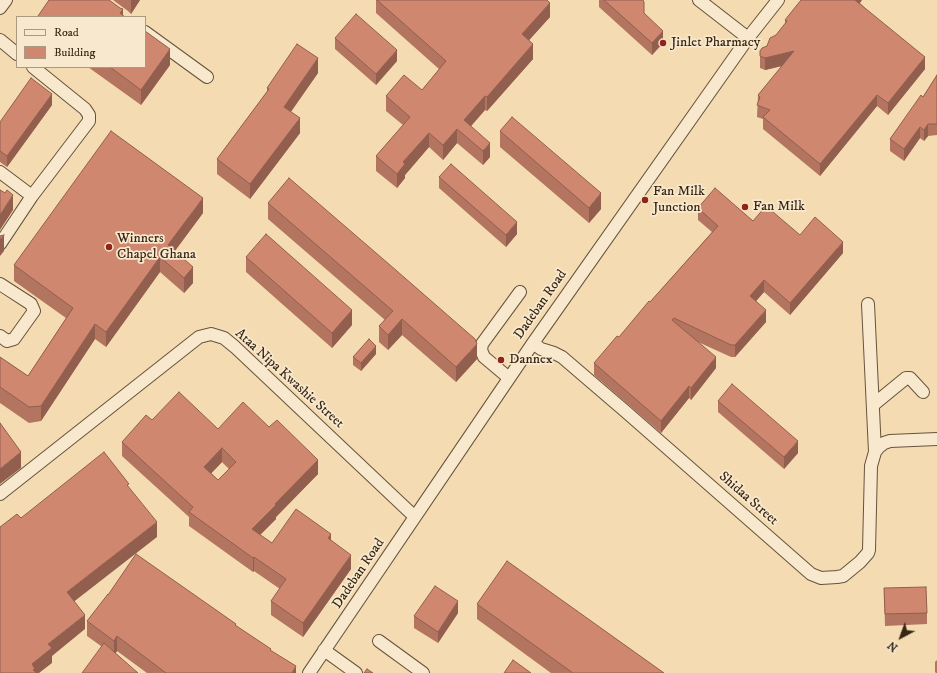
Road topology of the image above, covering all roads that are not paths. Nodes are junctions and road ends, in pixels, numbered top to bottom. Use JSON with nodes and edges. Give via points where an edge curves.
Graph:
{"nodes":[{"id":1,"x":6,"y":0,"type":"edge"},
{"id":2,"x":699,"y":0,"type":"edge"},
{"id":3,"x":778,"y":0,"type":"edge"},
{"id":4,"x":0,"y":8,"type":"edge"},
{"id":5,"x":146,"y":33,"type":"edge"},
{"id":6,"x":748,"y":38,"type":"junction"},
{"id":7,"x":0,"y":40,"type":"edge"},
{"id":8,"x":16,"y":53,"type":"edge"},
{"id":9,"x":34,"y":68,"type":"edge"},
{"id":10,"x":207,"y":77,"type":"dead end"},
{"id":11,"x":0,"y":172,"type":"edge"},
{"id":12,"x":32,"y":196,"type":"junction"},
{"id":13,"x":0,"y":244,"type":"edge"},
{"id":14,"x":0,"y":284,"type":"edge"},
{"id":15,"x":520,"y":292,"type":"dead end"},
{"id":16,"x":868,"y":304,"type":"dead end"},
{"id":17,"x":0,"y":336,"type":"edge"},
{"id":18,"x":533,"y":343,"type":"junction"},
{"id":19,"x":509,"y":378,"type":"junction"},
{"id":20,"x":923,"y":392,"type":"dead end"},
{"id":21,"x":873,"y":405,"type":"junction"},
{"id":22,"x":937,"y":439,"type":"edge"},
{"id":23,"x":876,"y":452,"type":"junction"},
{"id":24,"x":0,"y":494,"type":"edge"},
{"id":25,"x":415,"y":517,"type":"junction"},
{"id":26,"x":379,"y":641,"type":"dead end"},
{"id":27,"x":324,"y":650,"type":"junction"},
{"id":28,"x":309,"y":673,"type":"edge"},
{"id":29,"x":356,"y":673,"type":"edge"},
{"id":30,"x":423,"y":673,"type":"edge"}],
"edges":[{"from":1,"to":4,"type":"street"},
{"from":2,"to":6,"type":"street"},
{"from":3,"to":6,"type":"street","name":"Dadeban Road"},
{"from":5,"to":10,"type":"street"},
{"from":6,"to":18,"type":"street","name":"Dadeban Road"},
{"from":7,"to":8,"type":"street"},
{"from":9,"to":12,"type":"street","via":[[85,109],[89,121]]},
{"from":11,"to":12,"type":"street"},
{"from":12,"to":13,"type":"street"},
{"from":14,"to":17,"type":"street","via":[[31,304],[34,311],[14,339],[7,341]]},
{"from":15,"to":19,"type":"street","via":[[482,344],[481,350],[484,357]]},
{"from":16,"to":21,"type":"street","name":"Shidaa Street"},
{"from":18,"to":19,"type":"street","name":"Dadeban Road"},
{"from":18,"to":23,"type":"street","name":"Shidaa Street","via":[[562,357],[811,574],[821,578],[843,576],[868,553],[871,466]]},
{"from":19,"to":25,"type":"street","name":"Dadeban Road"},
{"from":20,"to":21,"type":"street","via":[[910,378],[906,378]]},
{"from":21,"to":23,"type":"street","name":"Shidaa Street"},
{"from":22,"to":23,"type":"street","via":[[890,441],[884,443]]},
{"from":24,"to":25,"type":"street","name":"Ataa Nipa Kwashie Street","via":[[199,337],[211,334],[224,338],[236,347]]},
{"from":25,"to":27,"type":"street","name":"Dadeban Road"},
{"from":26,"to":30,"type":"street"},
{"from":27,"to":28,"type":"street","name":"Dadeban Road"},
{"from":27,"to":29,"type":"street"}]}
